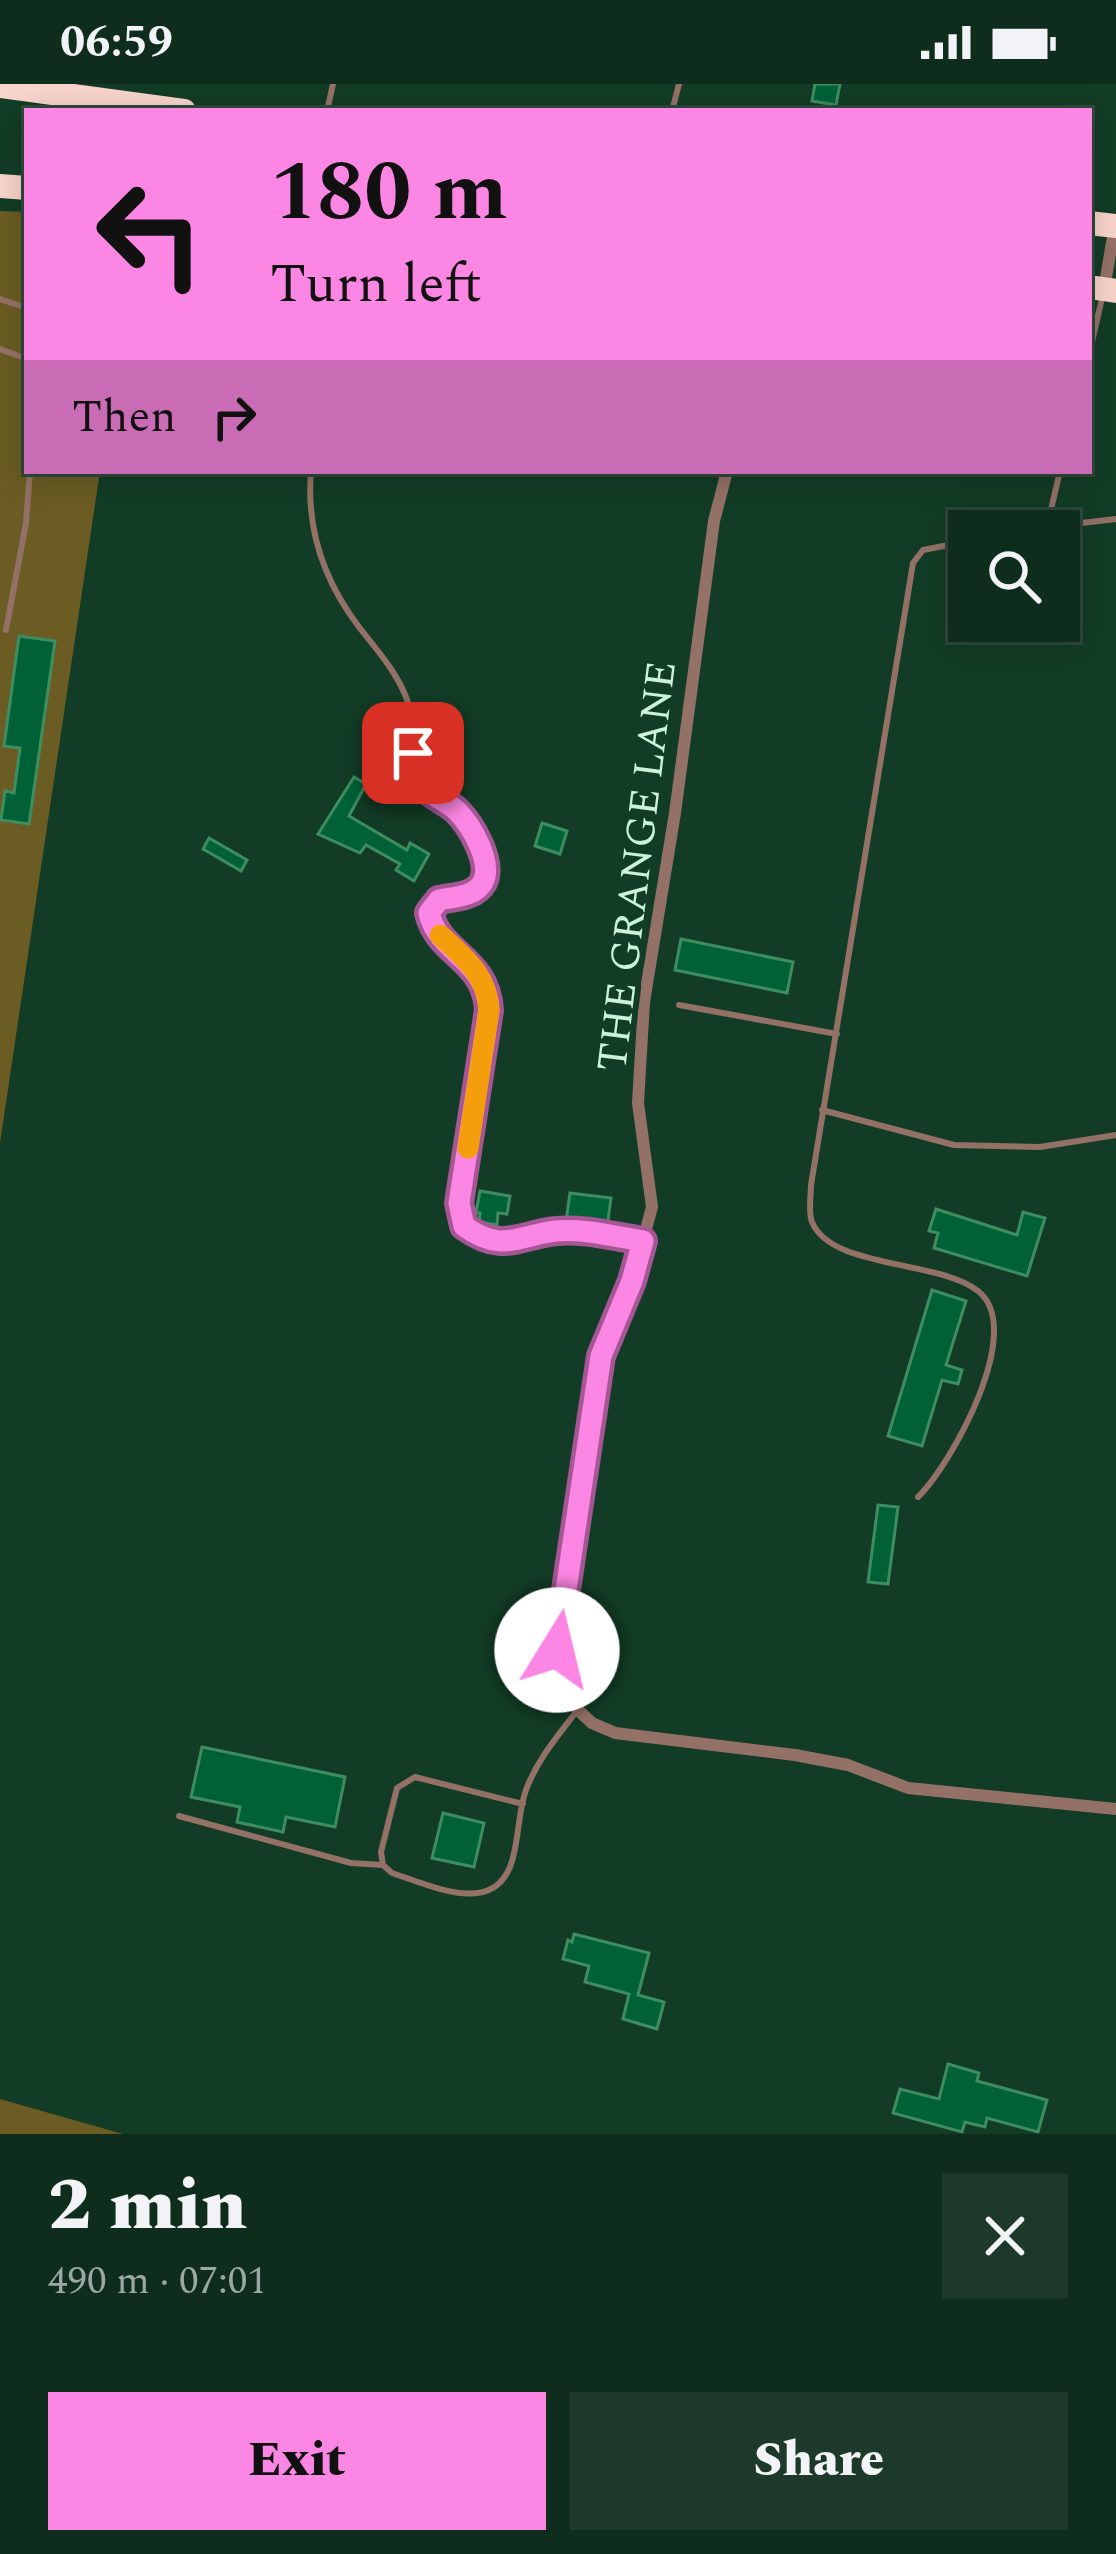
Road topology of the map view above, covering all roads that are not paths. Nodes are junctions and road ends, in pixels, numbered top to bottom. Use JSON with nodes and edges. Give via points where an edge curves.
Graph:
{"nodes":[{"id":1,"x":0,"y":86,"type":"edge"},
{"id":2,"x":162,"y":108,"type":"edge"},
{"id":3,"x":1116,"y":225,"type":"edge"},
{"id":4,"x":1103,"y":289,"type":"edge"},
{"id":5,"x":1092,"y":341,"type":"edge"},
{"id":6,"x":29,"y":474,"type":"edge"},
{"id":7,"x":311,"y":474,"type":"edge"},
{"id":8,"x":726,"y":474,"type":"edge"},
{"id":9,"x":1059,"y":474,"type":"edge"},
{"id":10,"x":1051,"y":510,"type":"edge"},
{"id":11,"x":1116,"y":519,"type":"edge"},
{"id":12,"x":1080,"y":523,"type":"edge"},
{"id":13,"x":948,"y":545,"type":"edge"},
{"id":14,"x":6,"y":630,"type":"dead end"},
{"id":15,"x":679,"y":1005,"type":"dead end"},
{"id":16,"x":837,"y":1034,"type":"junction"},
{"id":17,"x":822,"y":1110,"type":"junction"},
{"id":18,"x":1116,"y":1135,"type":"edge"},
{"id":19,"x":643,"y":1241,"type":"junction"},
{"id":20,"x":918,"y":1497,"type":"dead end"},
{"id":21,"x":578,"y":1710,"type":"junction"},
{"id":22,"x":523,"y":1804,"type":"junction"},
{"id":23,"x":1116,"y":1809,"type":"edge"},
{"id":24,"x":179,"y":1816,"type":"dead end"},
{"id":25,"x":383,"y":1865,"type":"junction"}],
"edges":[{"from":1,"to":2,"type":"highway"},
{"from":3,"to":4,"type":"street"},
{"from":4,"to":5,"type":"lane"},
{"from":6,"to":14,"type":"lane"},
{"from":7,"to":19,"type":"lane","via":[[311,523],[331,584],[409,702],[416,773],[458,812],[482,856],[482,884],[439,900],[429,913],[488,990],[459,1203],[464,1226],[505,1241],[560,1230]]},
{"from":8,"to":19,"type":"street","name":"THE GRANGE LANE","via":[[644,1002],[638,1103],[652,1207]]},
{"from":9,"to":10,"type":"lane"},
{"from":11,"to":12,"type":"lane"},
{"from":13,"to":16,"type":"lane","via":[[923,550],[913,563]]},
{"from":15,"to":16,"type":"lane"},
{"from":16,"to":17,"type":"lane"},
{"from":17,"to":18,"type":"lane","via":[[954,1144],[1040,1147]]},
{"from":17,"to":20,"type":"lane","via":[[811,1221],[848,1251],[981,1292],[990,1309],[988,1374],[978,1401]]},
{"from":19,"to":21,"type":"street","name":"THE GRANGE LANE","via":[[601,1356],[557,1650],[560,1679]]},
{"from":21,"to":22,"type":"lane","via":[[546,1751]]},
{"from":21,"to":23,"type":"street","via":[[628,1736],[795,1755],[908,1788]]},
{"from":22,"to":25,"type":"lane","via":[[513,1861],[493,1889],[474,1896],[446,1890]]},
{"from":22,"to":25,"type":"lane","via":[[405,1780]]},
{"from":24,"to":25,"type":"lane"}]}
